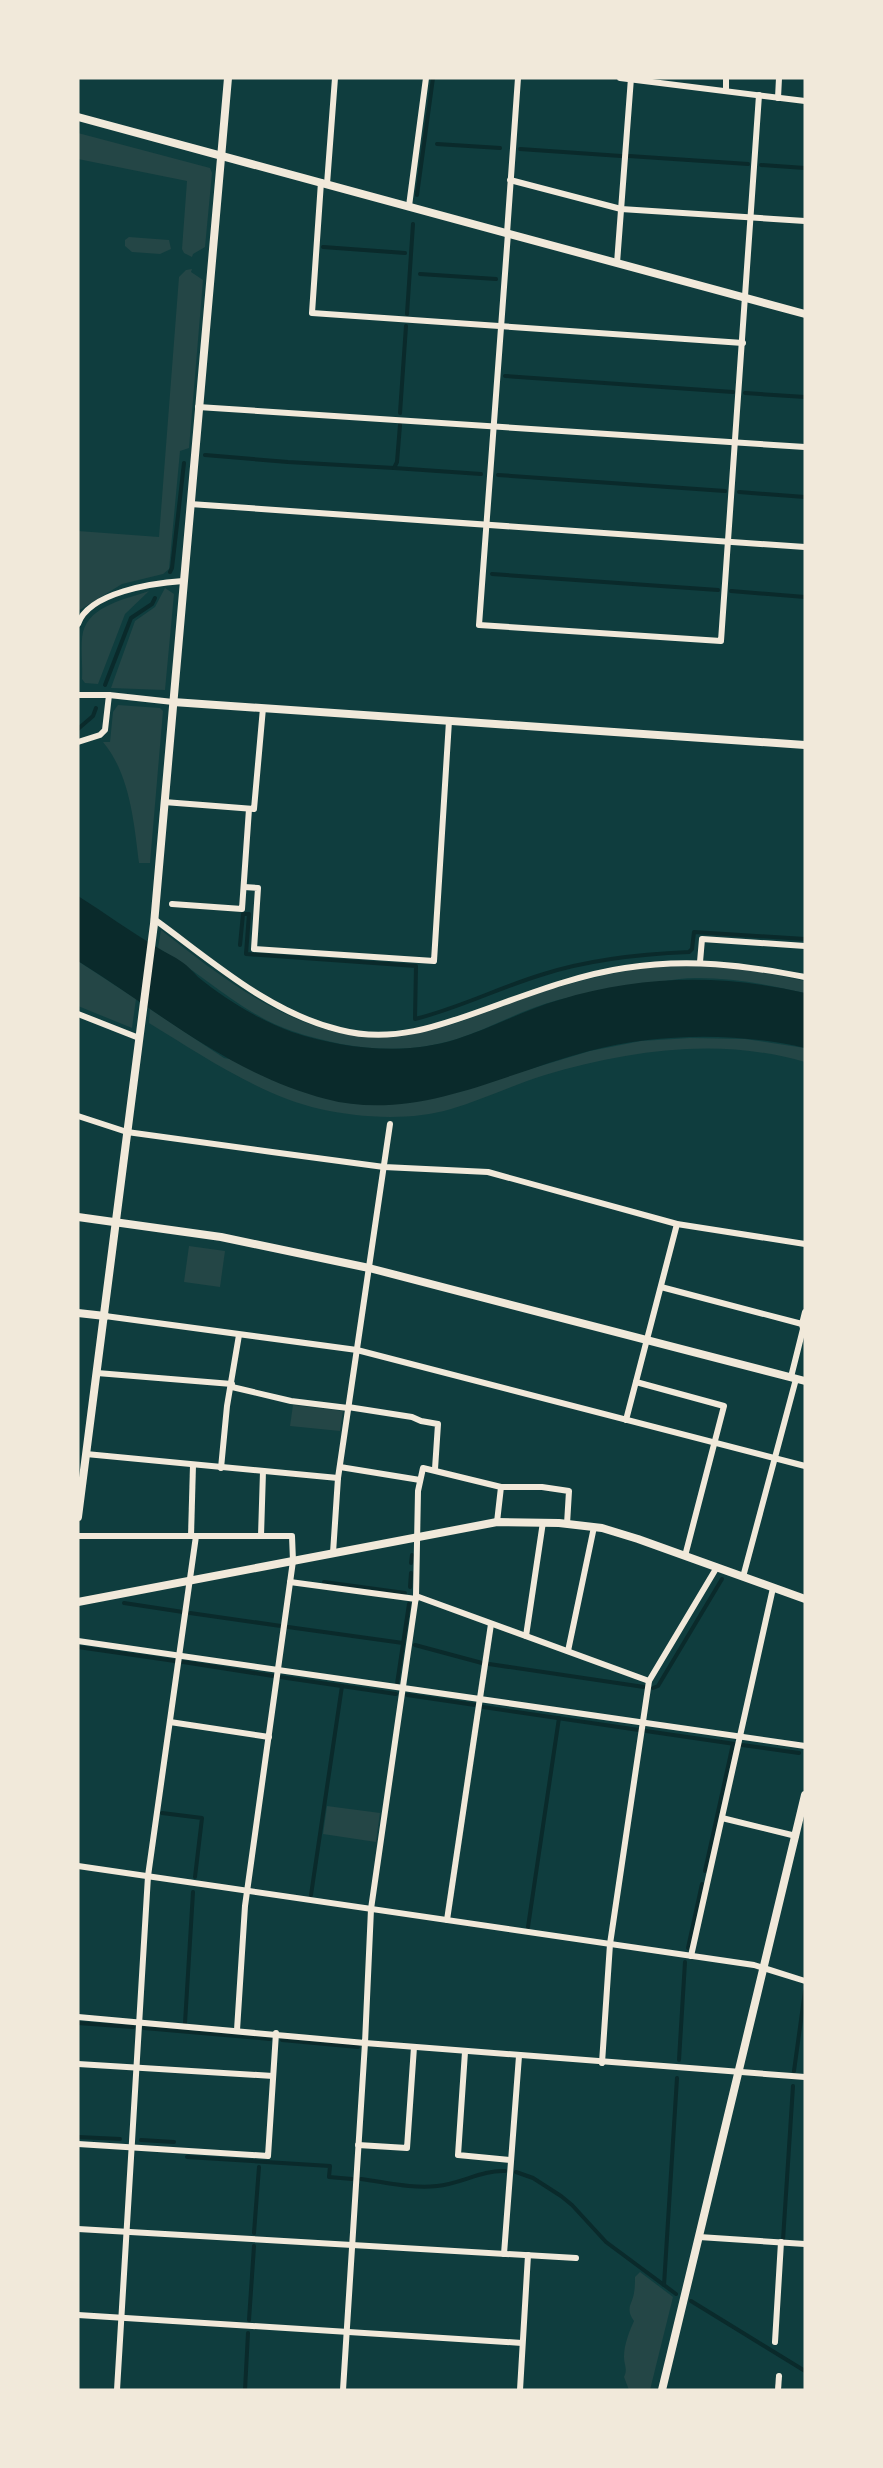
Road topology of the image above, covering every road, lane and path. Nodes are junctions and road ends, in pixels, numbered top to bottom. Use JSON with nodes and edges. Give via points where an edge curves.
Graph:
{"nodes":[{"id":1,"x":228,"y":78,"type":"edge"},
{"id":2,"x":335,"y":78,"type":"edge"},
{"id":3,"x":426,"y":78,"type":"edge"},
{"id":4,"x":518,"y":78,"type":"edge"},
{"id":5,"x":620,"y":78,"type":"edge"},
{"id":6,"x":726,"y":78,"type":"edge"},
{"id":7,"x":779,"y":78,"type":"edge"},
{"id":8,"x":631,"y":79,"type":"edge"},
{"id":9,"x":726,"y":91,"type":"junction"},
{"id":10,"x":759,"y":95,"type":"junction"},
{"id":11,"x":778,"y":98,"type":"junction"},
{"id":12,"x":805,"y":101,"type":"edge"},
{"id":13,"x":78,"y":117,"type":"edge"},
{"id":14,"x":220,"y":155,"type":"junction"},
{"id":15,"x":510,"y":180,"type":"junction"},
{"id":16,"x":324,"y":183,"type":"junction"},
{"id":17,"x":409,"y":206,"type":"junction"},
{"id":18,"x":621,"y":209,"type":"junction"},
{"id":19,"x":752,"y":217,"type":"junction"},
{"id":20,"x":805,"y":221,"type":"edge"},
{"id":21,"x":507,"y":233,"type":"junction"},
{"id":22,"x":617,"y":262,"type":"junction"},
{"id":23,"x":747,"y":298,"type":"junction"},
{"id":24,"x":805,"y":314,"type":"edge"},
{"id":25,"x":501,"y":327,"type":"junction"},
{"id":26,"x":743,"y":343,"type":"junction"},
{"id":27,"x":198,"y":407,"type":"junction"},
{"id":28,"x":494,"y":427,"type":"junction"},
{"id":29,"x":736,"y":441,"type":"junction"},
{"id":30,"x":805,"y":447,"type":"edge"},
{"id":31,"x":190,"y":504,"type":"junction"},
{"id":32,"x":487,"y":525,"type":"junction"},
{"id":33,"x":729,"y":542,"type":"junction"},
{"id":34,"x":805,"y":547,"type":"edge"},
{"id":35,"x":183,"y":581,"type":"junction"},
{"id":36,"x":78,"y":624,"type":"edge"},
{"id":37,"x":78,"y":695,"type":"edge"},
{"id":38,"x":109,"y":695,"type":"junction"},
{"id":39,"x":173,"y":702,"type":"junction"},
{"id":40,"x":262,"y":708,"type":"junction"},
{"id":41,"x":449,"y":721,"type":"junction"},
{"id":42,"x":78,"y":742,"type":"edge"},
{"id":43,"x":805,"y":745,"type":"edge"},
{"id":44,"x":164,"y":802,"type":"junction"},
{"id":45,"x":249,"y":809,"type":"junction"},
{"id":46,"x":244,"y":887,"type":"junction"},
{"id":47,"x":172,"y":904,"type":"dead end"},
{"id":48,"x":154,"y":922,"type":"junction"},
{"id":49,"x":805,"y":946,"type":"edge"},
{"id":50,"x":700,"y":962,"type":"junction"},
{"id":51,"x":805,"y":977,"type":"edge"},
{"id":52,"x":78,"y":1014,"type":"edge"},
{"id":53,"x":139,"y":1038,"type":"junction"},
{"id":54,"x":78,"y":1116,"type":"edge"},
{"id":55,"x":390,"y":1124,"type":"dead end"},
{"id":56,"x":127,"y":1131,"type":"junction"},
{"id":57,"x":384,"y":1167,"type":"junction"},
{"id":58,"x":78,"y":1218,"type":"edge"},
{"id":59,"x":117,"y":1223,"type":"junction"},
{"id":60,"x":677,"y":1224,"type":"junction"},
{"id":61,"x":805,"y":1244,"type":"edge"},
{"id":62,"x":369,"y":1268,"type":"junction"},
{"id":63,"x":661,"y":1287,"type":"junction"},
{"id":64,"x":805,"y":1312,"type":"edge"},
{"id":65,"x":78,"y":1313,"type":"edge"},
{"id":66,"x":105,"y":1316,"type":"junction"},
{"id":67,"x":802,"y":1324,"type":"junction"},
{"id":68,"x":239,"y":1335,"type":"junction"},
{"id":69,"x":647,"y":1340,"type":"junction"},
{"id":70,"x":357,"y":1350,"type":"junction"},
{"id":71,"x":97,"y":1373,"type":"junction"},
{"id":72,"x":794,"y":1378,"type":"junction"},
{"id":73,"x":805,"y":1381,"type":"edge"},
{"id":74,"x":636,"y":1382,"type":"junction"},
{"id":75,"x":232,"y":1386,"type":"junction"},
{"id":76,"x":348,"y":1407,"type":"junction"},
{"id":77,"x":626,"y":1420,"type":"junction"},
{"id":78,"x":714,"y":1443,"type":"junction"},
{"id":79,"x":86,"y":1454,"type":"junction"},
{"id":80,"x":775,"y":1458,"type":"junction"},
{"id":81,"x":193,"y":1465,"type":"junction"},
{"id":82,"x":805,"y":1466,"type":"edge"},
{"id":83,"x":340,"y":1467,"type":"junction"},
{"id":84,"x":221,"y":1468,"type":"junction"},
{"id":85,"x":435,"y":1469,"type":"junction"},
{"id":86,"x":263,"y":1472,"type":"junction"},
{"id":87,"x":338,"y":1478,"type":"junction"},
{"id":88,"x":420,"y":1480,"type":"junction"},
{"id":89,"x":501,"y":1488,"type":"junction"},
{"id":90,"x":78,"y":1517,"type":"edge"},
{"id":91,"x":497,"y":1522,"type":"junction"},
{"id":92,"x":543,"y":1522,"type":"junction"},
{"id":93,"x":567,"y":1524,"type":"junction"},
{"id":94,"x":594,"y":1527,"type":"junction"},
{"id":95,"x":78,"y":1536,"type":"edge"},
{"id":96,"x":194,"y":1536,"type":"junction"},
{"id":97,"x":261,"y":1536,"type":"junction"},
{"id":98,"x":418,"y":1538,"type":"junction"},
{"id":99,"x":333,"y":1553,"type":"junction"},
{"id":100,"x":685,"y":1556,"type":"junction"},
{"id":101,"x":293,"y":1561,"type":"junction"},
{"id":102,"x":717,"y":1568,"type":"junction"},
{"id":103,"x":743,"y":1577,"type":"junction"},
{"id":104,"x":191,"y":1581,"type":"junction"},
{"id":105,"x":290,"y":1582,"type":"junction"},
{"id":106,"x":773,"y":1588,"type":"junction"},
{"id":107,"x":416,"y":1598,"type":"junction"},
{"id":108,"x":805,"y":1599,"type":"edge"},
{"id":109,"x":78,"y":1602,"type":"edge"},
{"id":110,"x":491,"y":1623,"type":"junction"},
{"id":111,"x":526,"y":1636,"type":"junction"},
{"id":112,"x":78,"y":1641,"type":"edge"},
{"id":113,"x":567,"y":1651,"type":"junction"},
{"id":114,"x":180,"y":1656,"type":"junction"},
{"id":115,"x":278,"y":1670,"type":"junction"},
{"id":116,"x":649,"y":1681,"type":"junction"},
{"id":117,"x":403,"y":1688,"type":"junction"},
{"id":118,"x":480,"y":1699,"type":"junction"},
{"id":119,"x":170,"y":1722,"type":"junction"},
{"id":120,"x":643,"y":1722,"type":"junction"},
{"id":121,"x":269,"y":1737,"type":"junction"},
{"id":122,"x":741,"y":1737,"type":"junction"},
{"id":123,"x":805,"y":1746,"type":"edge"},
{"id":124,"x":805,"y":1795,"type":"edge"},
{"id":125,"x":722,"y":1818,"type":"junction"},
{"id":126,"x":799,"y":1835,"type":"edge"},
{"id":127,"x":78,"y":1866,"type":"edge"},
{"id":128,"x":148,"y":1876,"type":"junction"},
{"id":129,"x":247,"y":1891,"type":"junction"},
{"id":130,"x":370,"y":1909,"type":"junction"},
{"id":131,"x":447,"y":1920,"type":"junction"},
{"id":132,"x":610,"y":1944,"type":"junction"},
{"id":133,"x":691,"y":1956,"type":"junction"},
{"id":134,"x":764,"y":1969,"type":"junction"},
{"id":135,"x":805,"y":1981,"type":"edge"},
{"id":136,"x":78,"y":2017,"type":"edge"},
{"id":137,"x":139,"y":2021,"type":"junction"},
{"id":138,"x":237,"y":2030,"type":"junction"},
{"id":139,"x":276,"y":2033,"type":"junction"},
{"id":140,"x":365,"y":2043,"type":"junction"},
{"id":141,"x":414,"y":2047,"type":"junction"},
{"id":142,"x":465,"y":2052,"type":"junction"},
{"id":143,"x":519,"y":2056,"type":"junction"},
{"id":144,"x":602,"y":2063,"type":"junction"},
{"id":145,"x":78,"y":2064,"type":"edge"},
{"id":146,"x":136,"y":2068,"type":"junction"},
{"id":147,"x":739,"y":2073,"type":"junction"},
{"id":148,"x":273,"y":2076,"type":"junction"},
{"id":149,"x":805,"y":2077,"type":"edge"},
{"id":150,"x":78,"y":2144,"type":"edge"},
{"id":151,"x":358,"y":2145,"type":"junction"},
{"id":152,"x":131,"y":2147,"type":"junction"},
{"id":153,"x":511,"y":2160,"type":"junction"},
{"id":154,"x":78,"y":2229,"type":"edge"},
{"id":155,"x":126,"y":2232,"type":"junction"},
{"id":156,"x":699,"y":2237,"type":"junction"},
{"id":157,"x":781,"y":2242,"type":"junction"},
{"id":158,"x":805,"y":2244,"type":"edge"},
{"id":159,"x":352,"y":2245,"type":"junction"},
{"id":160,"x":504,"y":2254,"type":"junction"},
{"id":161,"x":528,"y":2255,"type":"junction"},
{"id":162,"x":576,"y":2258,"type":"dead end"},
{"id":163,"x":78,"y":2316,"type":"edge"},
{"id":164,"x":121,"y":2318,"type":"junction"},
{"id":165,"x":346,"y":2332,"type":"junction"},
{"id":166,"x":775,"y":2342,"type":"dead end"},
{"id":167,"x":522,"y":2343,"type":"junction"},
{"id":168,"x":779,"y":2376,"type":"dead end"},
{"id":169,"x":117,"y":2390,"type":"edge"},
{"id":170,"x":343,"y":2390,"type":"edge"},
{"id":171,"x":520,"y":2390,"type":"edge"},
{"id":172,"x":662,"y":2390,"type":"edge"},
{"id":173,"x":778,"y":2390,"type":"edge"}],
"edges":[{"from":1,"to":14,"type":"street"},
{"from":2,"to":16,"type":"street"},
{"from":3,"to":17,"type":"street"},
{"from":4,"to":15,"type":"street"},
{"from":5,"to":8,"type":"street"},
{"from":6,"to":9,"type":"street"},
{"from":7,"to":11,"type":"street"},
{"from":8,"to":9,"type":"street"},
{"from":8,"to":18,"type":"street"},
{"from":9,"to":10,"type":"street"},
{"from":10,"to":11,"type":"street"},
{"from":10,"to":19,"type":"street"},
{"from":11,"to":12,"type":"street"},
{"from":13,"to":14,"type":"street"},
{"from":14,"to":16,"type":"street"},
{"from":14,"to":27,"type":"street"},
{"from":15,"to":18,"type":"street"},
{"from":15,"to":21,"type":"street"},
{"from":16,"to":17,"type":"street"},
{"from":16,"to":25,"type":"street","via":[[312,313]]},
{"from":17,"to":21,"type":"street"},
{"from":18,"to":19,"type":"street"},
{"from":18,"to":22,"type":"street"},
{"from":19,"to":20,"type":"street"},
{"from":19,"to":23,"type":"street"},
{"from":21,"to":22,"type":"street"},
{"from":21,"to":25,"type":"street"},
{"from":22,"to":23,"type":"street"},
{"from":23,"to":24,"type":"street"},
{"from":23,"to":26,"type":"street"},
{"from":25,"to":26,"type":"street"},
{"from":25,"to":28,"type":"street"},
{"from":26,"to":29,"type":"street"},
{"from":27,"to":28,"type":"street"},
{"from":27,"to":31,"type":"street"},
{"from":28,"to":29,"type":"street"},
{"from":28,"to":32,"type":"street"},
{"from":29,"to":30,"type":"street"},
{"from":29,"to":33,"type":"street"},
{"from":31,"to":32,"type":"street"},
{"from":31,"to":35,"type":"street"},
{"from":32,"to":33,"type":"street"},
{"from":32,"to":33,"type":"street","via":[[479,625],[722,641]]},
{"from":33,"to":34,"type":"street"},
{"from":35,"to":36,"type":"street","via":[[110,596],[89,608]]},
{"from":35,"to":39,"type":"street"},
{"from":37,"to":38,"type":"street"},
{"from":38,"to":39,"type":"street"},
{"from":38,"to":42,"type":"street","via":[[105,730]]},
{"from":39,"to":40,"type":"street"},
{"from":39,"to":44,"type":"street"},
{"from":40,"to":41,"type":"street"},
{"from":40,"to":45,"type":"street","via":[[254,809]]},
{"from":41,"to":43,"type":"street"},
{"from":41,"to":46,"type":"street","via":[[434,961],[254,949],[258,888]]},
{"from":44,"to":45,"type":"street"},
{"from":44,"to":48,"type":"street"},
{"from":45,"to":46,"type":"street"},
{"from":46,"to":47,"type":"street","via":[[242,909]]},
{"from":48,"to":50,"type":"street","via":[[284,1009],[340,1030],[387,1035],[439,1027],[546,988],[624,968]]},
{"from":48,"to":53,"type":"street"},
{"from":49,"to":50,"type":"street","via":[[702,939]]},
{"from":50,"to":51,"type":"street","via":[[750,966]]},
{"from":52,"to":53,"type":"street"},
{"from":53,"to":56,"type":"street"},
{"from":54,"to":56,"type":"street"},
{"from":55,"to":57,"type":"street"},
{"from":56,"to":57,"type":"street"},
{"from":56,"to":59,"type":"street"},
{"from":57,"to":60,"type":"street","via":[[488,1172]]},
{"from":57,"to":62,"type":"street"},
{"from":58,"to":59,"type":"street"},
{"from":59,"to":62,"type":"street","via":[[237,1240]]},
{"from":59,"to":66,"type":"street"},
{"from":60,"to":61,"type":"street"},
{"from":60,"to":63,"type":"street"},
{"from":62,"to":69,"type":"street"},
{"from":62,"to":70,"type":"street"},
{"from":63,"to":67,"type":"street"},
{"from":63,"to":69,"type":"street"},
{"from":64,"to":67,"type":"street"},
{"from":65,"to":66,"type":"street"},
{"from":66,"to":68,"type":"street"},
{"from":66,"to":71,"type":"street"},
{"from":67,"to":72,"type":"street"},
{"from":68,"to":70,"type":"street"},
{"from":68,"to":75,"type":"street"},
{"from":69,"to":72,"type":"street"},
{"from":69,"to":74,"type":"street"},
{"from":70,"to":76,"type":"street"},
{"from":70,"to":77,"type":"street"},
{"from":71,"to":75,"type":"street"},
{"from":71,"to":79,"type":"street"},
{"from":72,"to":73,"type":"street"},
{"from":72,"to":80,"type":"street"},
{"from":74,"to":77,"type":"street"},
{"from":74,"to":78,"type":"street","via":[[724,1406]]},
{"from":75,"to":76,"type":"street","via":[[291,1401]]},
{"from":75,"to":84,"type":"street"},
{"from":76,"to":83,"type":"street"},
{"from":76,"to":85,"type":"street","via":[[438,1424]]},
{"from":77,"to":78,"type":"street"},
{"from":78,"to":80,"type":"street"},
{"from":78,"to":100,"type":"street"},
{"from":79,"to":81,"type":"street"},
{"from":79,"to":90,"type":"street"},
{"from":80,"to":82,"type":"street"},
{"from":80,"to":103,"type":"street"},
{"from":81,"to":84,"type":"street"},
{"from":81,"to":96,"type":"street"},
{"from":83,"to":87,"type":"street"},
{"from":83,"to":88,"type":"street"},
{"from":84,"to":86,"type":"street"},
{"from":85,"to":88,"type":"street","via":[[423,1468]]},
{"from":85,"to":89,"type":"street"},
{"from":86,"to":87,"type":"street"},
{"from":86,"to":97,"type":"street"},
{"from":87,"to":99,"type":"street"},
{"from":88,"to":98,"type":"street"},
{"from":89,"to":91,"type":"street"},
{"from":89,"to":93,"type":"street","via":[[569,1491]]},
{"from":91,"to":92,"type":"main road"},
{"from":91,"to":98,"type":"main road"},
{"from":92,"to":93,"type":"main road"},
{"from":92,"to":111,"type":"street"},
{"from":93,"to":94,"type":"main road"},
{"from":94,"to":100,"type":"main road"},
{"from":94,"to":113,"type":"street"},
{"from":95,"to":96,"type":"street"},
{"from":96,"to":97,"type":"street"},
{"from":96,"to":104,"type":"street"},
{"from":97,"to":101,"type":"street","via":[[292,1536]]},
{"from":98,"to":99,"type":"main road"},
{"from":98,"to":107,"type":"street"},
{"from":99,"to":101,"type":"main road"},
{"from":100,"to":102,"type":"main road"},
{"from":101,"to":104,"type":"main road"},
{"from":101,"to":105,"type":"street"},
{"from":102,"to":103,"type":"main road"},
{"from":102,"to":116,"type":"street"},
{"from":103,"to":106,"type":"main road"},
{"from":104,"to":109,"type":"main road"},
{"from":104,"to":114,"type":"street"},
{"from":105,"to":107,"type":"street"},
{"from":105,"to":115,"type":"street"},
{"from":106,"to":108,"type":"main road"},
{"from":106,"to":122,"type":"street"},
{"from":107,"to":110,"type":"street"},
{"from":107,"to":117,"type":"street"},
{"from":110,"to":111,"type":"street"},
{"from":110,"to":118,"type":"street"},
{"from":111,"to":113,"type":"street"},
{"from":112,"to":114,"type":"street"},
{"from":113,"to":116,"type":"street"},
{"from":114,"to":115,"type":"street"},
{"from":114,"to":119,"type":"street"},
{"from":115,"to":117,"type":"street"},
{"from":115,"to":121,"type":"street"},
{"from":116,"to":120,"type":"street"},
{"from":117,"to":118,"type":"street"},
{"from":117,"to":130,"type":"street"},
{"from":118,"to":120,"type":"street"},
{"from":118,"to":131,"type":"street"},
{"from":119,"to":121,"type":"street"},
{"from":119,"to":128,"type":"street"},
{"from":120,"to":122,"type":"street"},
{"from":120,"to":132,"type":"street"},
{"from":121,"to":129,"type":"street"},
{"from":122,"to":123,"type":"street"},
{"from":122,"to":125,"type":"street"},
{"from":124,"to":126,"type":"main road"},
{"from":125,"to":126,"type":"street"},
{"from":125,"to":133,"type":"street"},
{"from":126,"to":134,"type":"main road"},
{"from":127,"to":128,"type":"street"},
{"from":128,"to":129,"type":"street"},
{"from":128,"to":137,"type":"street"},
{"from":129,"to":130,"type":"street"},
{"from":129,"to":138,"type":"street"},
{"from":130,"to":131,"type":"street"},
{"from":130,"to":140,"type":"street"},
{"from":131,"to":132,"type":"street"},
{"from":132,"to":133,"type":"street"},
{"from":132,"to":144,"type":"street"},
{"from":133,"to":134,"type":"street"},
{"from":134,"to":135,"type":"street"},
{"from":134,"to":147,"type":"main road"},
{"from":136,"to":137,"type":"street"},
{"from":137,"to":138,"type":"street"},
{"from":137,"to":146,"type":"street"},
{"from":138,"to":139,"type":"street"},
{"from":139,"to":140,"type":"street"},
{"from":139,"to":148,"type":"street"},
{"from":140,"to":141,"type":"street"},
{"from":140,"to":151,"type":"street"},
{"from":141,"to":142,"type":"street"},
{"from":141,"to":151,"type":"street","via":[[407,2148]]},
{"from":142,"to":143,"type":"street"},
{"from":142,"to":153,"type":"street","via":[[458,2155]]},
{"from":143,"to":144,"type":"street"},
{"from":143,"to":153,"type":"street"},
{"from":144,"to":147,"type":"street"},
{"from":145,"to":146,"type":"street"},
{"from":146,"to":148,"type":"street"},
{"from":146,"to":152,"type":"street"},
{"from":147,"to":149,"type":"street"},
{"from":147,"to":156,"type":"main road"},
{"from":148,"to":152,"type":"street","via":[[268,2156]]},
{"from":150,"to":152,"type":"street"},
{"from":151,"to":159,"type":"street"},
{"from":152,"to":155,"type":"street"},
{"from":153,"to":160,"type":"street"},
{"from":154,"to":155,"type":"street"},
{"from":155,"to":159,"type":"street"},
{"from":155,"to":164,"type":"street"},
{"from":156,"to":157,"type":"street"},
{"from":156,"to":172,"type":"main road"},
{"from":157,"to":158,"type":"street"},
{"from":157,"to":166,"type":"street"},
{"from":159,"to":160,"type":"street"},
{"from":159,"to":165,"type":"street"},
{"from":160,"to":161,"type":"street"},
{"from":161,"to":162,"type":"street"},
{"from":161,"to":167,"type":"street"},
{"from":163,"to":164,"type":"street"},
{"from":164,"to":165,"type":"street"},
{"from":164,"to":169,"type":"street"},
{"from":165,"to":167,"type":"street"},
{"from":165,"to":170,"type":"street"},
{"from":167,"to":171,"type":"street"},
{"from":168,"to":173,"type":"street"}]}
